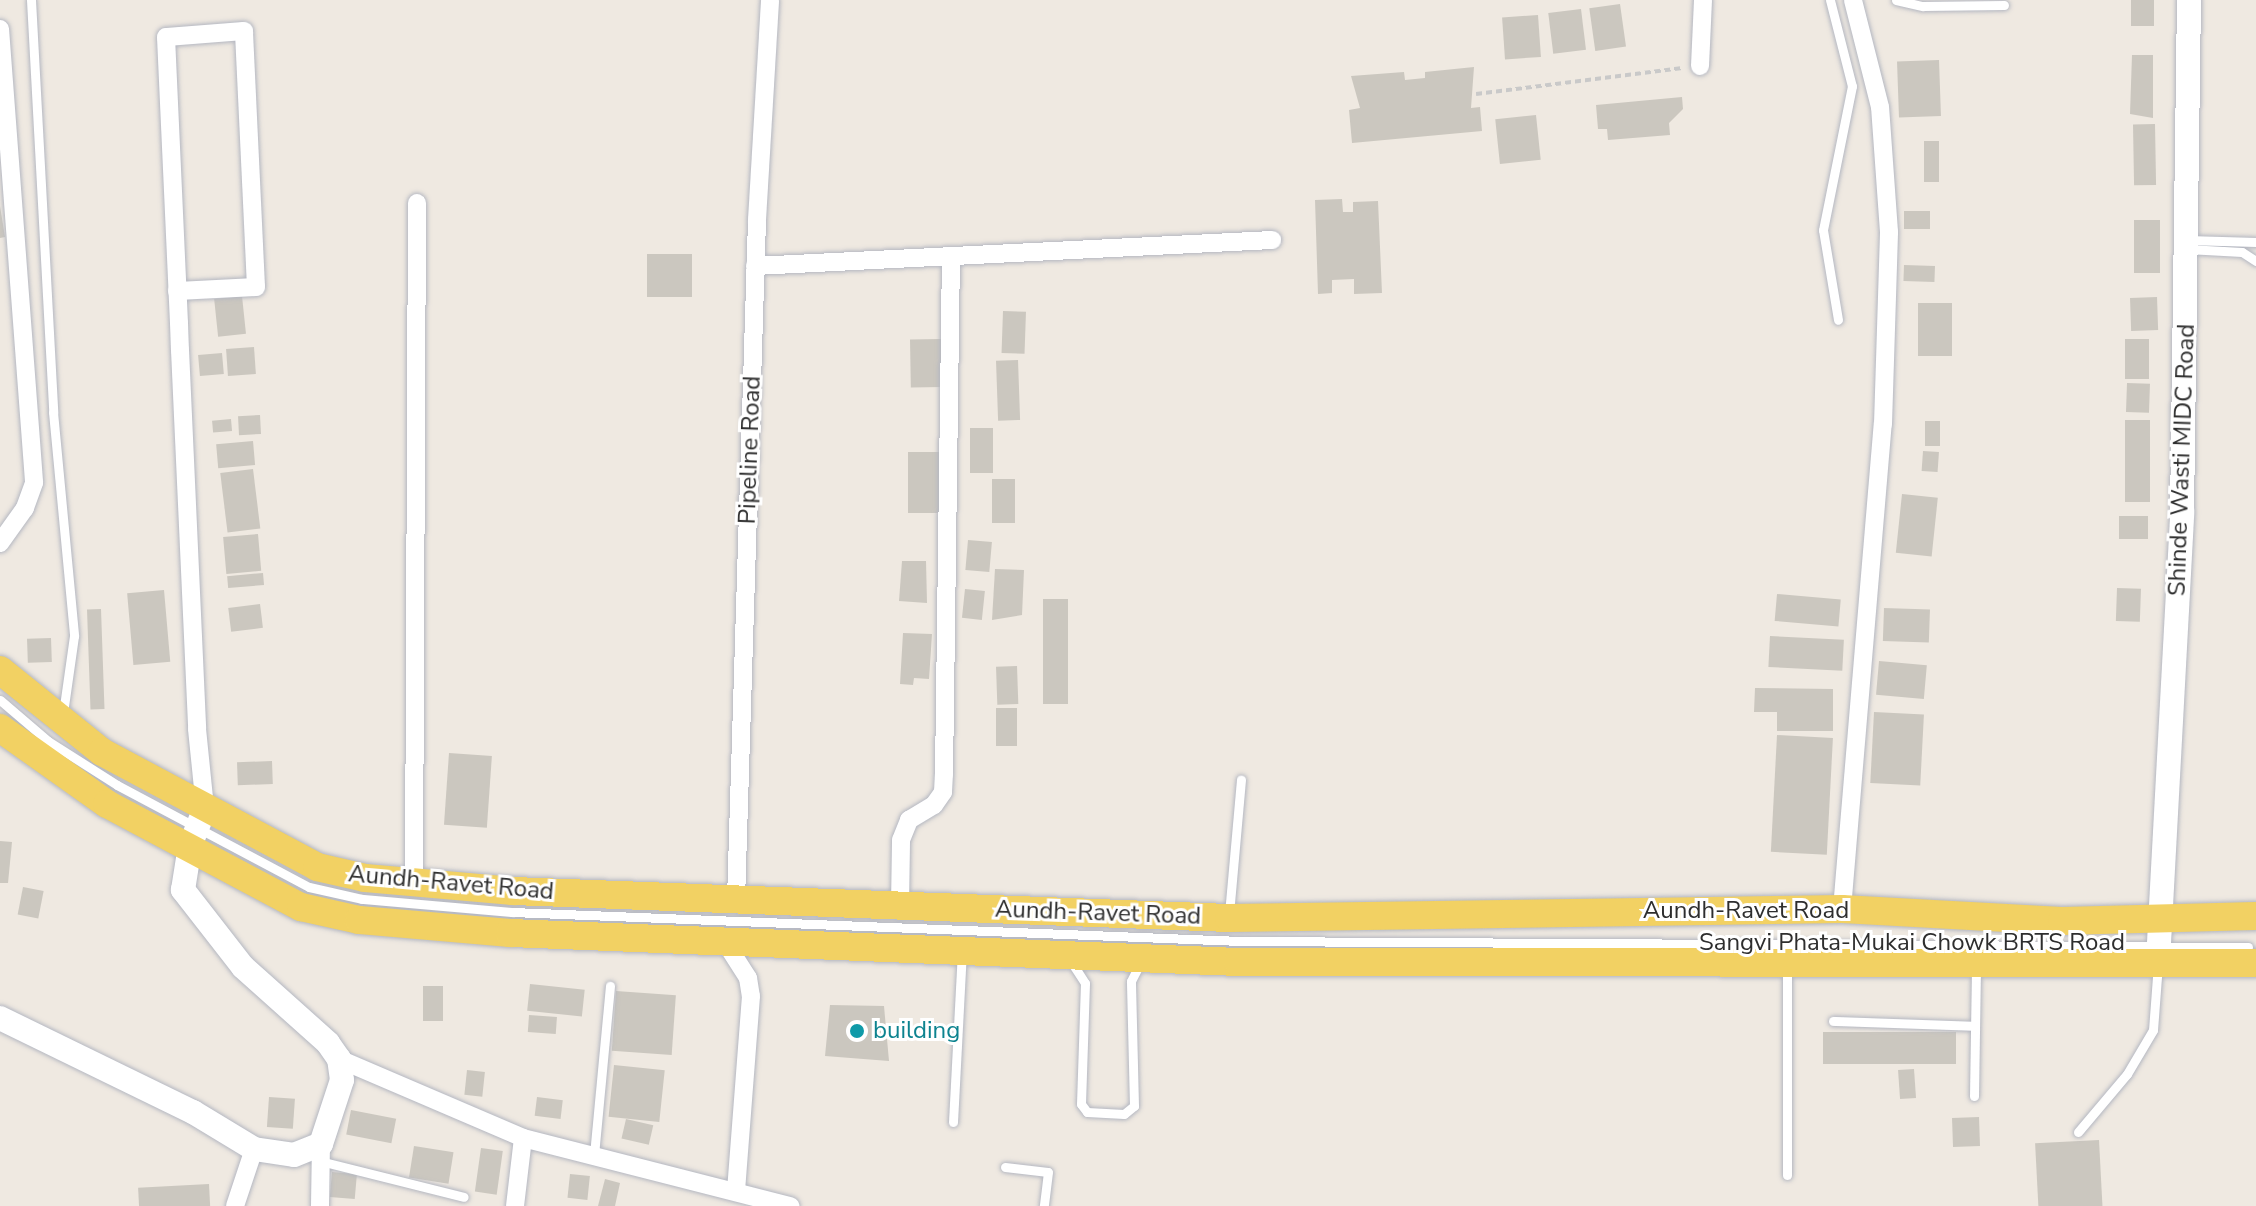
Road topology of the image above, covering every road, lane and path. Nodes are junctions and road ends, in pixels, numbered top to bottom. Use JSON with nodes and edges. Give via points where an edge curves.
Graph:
{"nodes":[{"id":1,"x":31,"y":0,"type":"edge"},
{"id":2,"x":770,"y":0,"type":"edge"},
{"id":3,"x":1703,"y":0,"type":"edge"},
{"id":4,"x":1830,"y":0,"type":"edge"},
{"id":5,"x":1853,"y":0,"type":"edge"},
{"id":6,"x":1896,"y":0,"type":"edge"},
{"id":7,"x":2189,"y":0,"type":"edge"},
{"id":8,"x":2004,"y":5,"type":"dead end"},
{"id":9,"x":0,"y":29,"type":"edge"},
{"id":10,"x":1700,"y":66,"type":"joint"},
{"id":11,"x":2,"y":85,"type":"edge"},
{"id":12,"x":1476,"y":94,"type":"dead end"},
{"id":13,"x":417,"y":203,"type":"dead end"},
{"id":14,"x":1272,"y":240,"type":"dead end"},
{"id":15,"x":2256,"y":242,"type":"edge"},
{"id":16,"x":2187,"y":244,"type":"junction"},
{"id":17,"x":951,"y":256,"type":"junction"},
{"id":18,"x":2256,"y":261,"type":"edge"},
{"id":19,"x":755,"y":266,"type":"junction"},
{"id":20,"x":177,"y":291,"type":"junction"},
{"id":21,"x":1838,"y":320,"type":"dead end"},
{"id":22,"x":0,"y":543,"type":"edge"},
{"id":23,"x":0,"y":670,"type":"edge"},
{"id":24,"x":0,"y":700,"type":"edge"},
{"id":25,"x":61,"y":724,"type":"junction"},
{"id":26,"x":0,"y":728,"type":"edge"},
{"id":27,"x":1241,"y":780,"type":"dead end"},
{"id":28,"x":198,"y":827,"type":"junction"},
{"id":29,"x":414,"y":882,"type":"junction"},
{"id":30,"x":736,"y":900,"type":"junction"},
{"id":31,"x":900,"y":906,"type":"junction"},
{"id":32,"x":1842,"y":909,"type":"junction"},
{"id":33,"x":2256,"y":916,"type":"edge"},
{"id":34,"x":1229,"y":918,"type":"junction"},
{"id":35,"x":2160,"y":941,"type":"junction"},
{"id":36,"x":725,"y":942,"type":"junction"},
{"id":37,"x":963,"y":950,"type":"junction"},
{"id":38,"x":2254,"y":950,"type":"edge"},
{"id":39,"x":1063,"y":954,"type":"junction"},
{"id":40,"x":1142,"y":958,"type":"junction"},
{"id":41,"x":1787,"y":963,"type":"junction"},
{"id":42,"x":1976,"y":963,"type":"junction"},
{"id":43,"x":610,"y":986,"type":"dead end"},
{"id":44,"x":0,"y":1018,"type":"edge"},
{"id":45,"x":1833,"y":1021,"type":"dead end"},
{"id":46,"x":1975,"y":1026,"type":"junction"},
{"id":47,"x":339,"y":1059,"type":"junction"},
{"id":48,"x":1974,"y":1096,"type":"dead end"},
{"id":49,"x":953,"y":1122,"type":"dead end"},
{"id":50,"x":2078,"y":1132,"type":"dead end"},
{"id":51,"x":523,"y":1138,"type":"junction"},
{"id":52,"x":254,"y":1149,"type":"junction"},
{"id":53,"x":320,"y":1152,"type":"junction"},
{"id":54,"x":594,"y":1155,"type":"junction"},
{"id":55,"x":1005,"y":1167,"type":"dead end"},
{"id":56,"x":1787,"y":1175,"type":"dead end"},
{"id":57,"x":736,"y":1189,"type":"junction"},
{"id":58,"x":464,"y":1197,"type":"dead end"},
{"id":59,"x":235,"y":1206,"type":"edge"},
{"id":60,"x":320,"y":1206,"type":"edge"},
{"id":61,"x":515,"y":1206,"type":"edge"},
{"id":62,"x":790,"y":1206,"type":"edge"},
{"id":63,"x":1044,"y":1206,"type":"edge"}],
"edges":[{"from":1,"to":25,"type":"lane","via":[[53,412],[74,636]]},
{"from":2,"to":19,"type":"street","name":"Pipeline Road"},
{"from":3,"to":10,"type":"street"},
{"from":4,"to":21,"type":"lane","via":[[1852,86],[1823,230]]},
{"from":5,"to":32,"type":"street","via":[[1880,107],[1889,232],[1883,424]]},
{"from":6,"to":8,"type":"lane","via":[[1923,6]]},
{"from":7,"to":16,"type":"street","name":"Shinde Wasti MIDC Road"},
{"from":9,"to":11,"type":"street"},
{"from":10,"to":12,"type":"path"},
{"from":11,"to":22,"type":"street","via":[[34,483],[25,508]]},
{"from":13,"to":29,"type":"street"},
{"from":14,"to":17,"type":"street"},
{"from":15,"to":16,"type":"lane"},
{"from":16,"to":18,"type":"lane","via":[[2242,252]]},
{"from":16,"to":35,"type":"street","name":"Shinde Wasti MIDC Road","via":[[2175,698]]},
{"from":17,"to":19,"type":"street"},
{"from":17,"to":31,"type":"street","via":[[943,792],[934,805],[909,820],[901,840]]},
{"from":19,"to":30,"type":"street","name":"Pipeline Road"},
{"from":20,"to":20,"type":"street","via":[[166,37],[244,31],[256,287]]},
{"from":20,"to":28,"type":"street"},
{"from":23,"to":25,"type":"main road","name":"Aundh-Ravet Road"},
{"from":24,"to":28,"type":"lane","name":"Sangvi Phata-Mukai Chowk BRTS Road","via":[[91,770]]},
{"from":25,"to":28,"type":"main road","name":"Aundh-Ravet Road"},
{"from":26,"to":28,"type":"main road","name":"Aundh-Ravet Road","via":[[79,788]]},
{"from":27,"to":34,"type":"lane"},
{"from":28,"to":29,"type":"main road","name":"Aundh-Ravet Road","via":[[317,867]]},
{"from":28,"to":35,"type":"lane","name":"Sangvi Phata-Mukai Chowk BRTS Road","via":[[328,893],[512,912],[1239,941]]},
{"from":28,"to":36,"type":"main road","name":"Aundh-Ravet Road","via":[[301,907],[359,920]]},
{"from":28,"to":47,"type":"street","via":[[183,879],[188,901],[243,967]]},
{"from":29,"to":30,"type":"main road","name":"Aundh-Ravet Road"},
{"from":30,"to":31,"type":"main road","name":"Aundh-Ravet Road"},
{"from":31,"to":34,"type":"main road","name":"Aundh-Ravet Road"},
{"from":32,"to":34,"type":"main road","name":"Aundh-Ravet Road"},
{"from":32,"to":35,"type":"main road","name":"Aundh-Ravet Road","via":[[2062,921]]},
{"from":33,"to":35,"type":"main road","name":"Aundh-Ravet Road"},
{"from":35,"to":38,"type":"main road","name":"Aundh-Ravet Road"},
{"from":35,"to":42,"type":"main road","name":"Aundh-Ravet Road"},
{"from":35,"to":50,"type":"lane","via":[[2153,1030],[2127,1074]]},
{"from":36,"to":37,"type":"main road","name":"Aundh-Ravet Road"},
{"from":36,"to":57,"type":"street","via":[[748,978],[751,996]]},
{"from":37,"to":39,"type":"main road","name":"Aundh-Ravet Road"},
{"from":37,"to":49,"type":"lane"},
{"from":39,"to":40,"type":"main road","name":"Aundh-Ravet Road"},
{"from":39,"to":40,"type":"lane","via":[[1085,983],[1081,1104],[1097,1114],[1124,1114],[1134,1106],[1131,981]]},
{"from":40,"to":41,"type":"main road","name":"Aundh-Ravet Road"},
{"from":41,"to":42,"type":"main road","name":"Aundh-Ravet Road"},
{"from":41,"to":56,"type":"lane"},
{"from":42,"to":46,"type":"lane"},
{"from":43,"to":54,"type":"lane"},
{"from":44,"to":52,"type":"street","via":[[193,1112]]},
{"from":45,"to":46,"type":"lane"},
{"from":46,"to":48,"type":"lane"},
{"from":47,"to":51,"type":"street"},
{"from":47,"to":53,"type":"street","via":[[342,1080]]},
{"from":51,"to":54,"type":"street"},
{"from":51,"to":61,"type":"street"},
{"from":52,"to":53,"type":"street","via":[[294,1155]]},
{"from":52,"to":59,"type":"street"},
{"from":53,"to":58,"type":"lane"},
{"from":53,"to":60,"type":"street"},
{"from":54,"to":57,"type":"street"},
{"from":55,"to":63,"type":"lane","via":[[1048,1172]]},
{"from":57,"to":62,"type":"street"}]}
